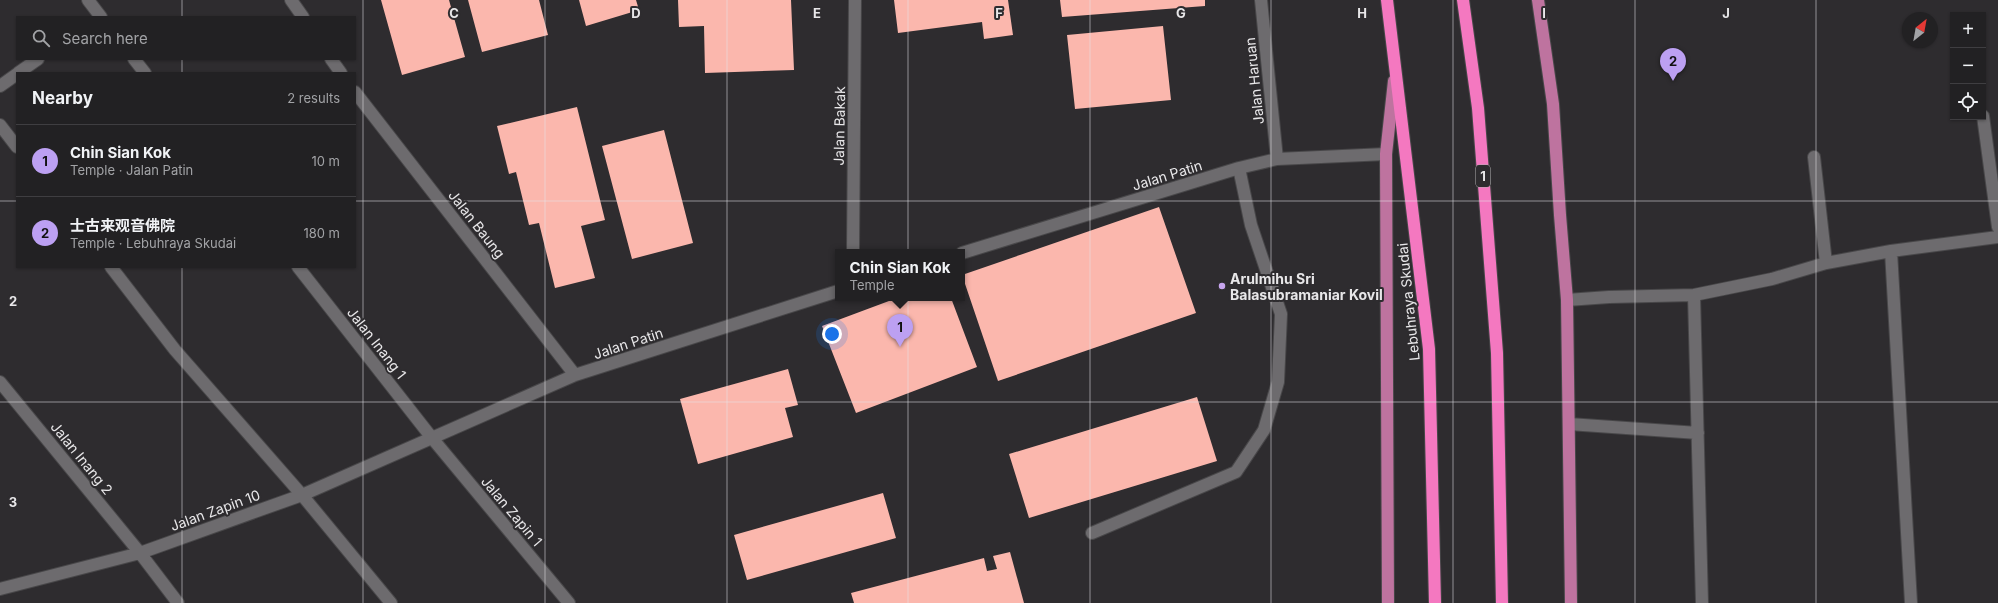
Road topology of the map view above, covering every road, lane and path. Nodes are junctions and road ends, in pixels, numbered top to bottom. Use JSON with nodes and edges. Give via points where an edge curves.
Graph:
{"nodes":[{"id":1,"x":88,"y":0,"type":"edge"},
{"id":2,"x":291,"y":0,"type":"edge"},
{"id":3,"x":855,"y":0,"type":"edge"},
{"id":4,"x":1261,"y":0,"type":"edge"},
{"id":5,"x":1388,"y":0,"type":"edge"},
{"id":6,"x":1463,"y":0,"type":"edge"},
{"id":7,"x":1538,"y":0,"type":"edge"},
{"id":8,"x":100,"y":16,"type":"edge"},
{"id":9,"x":302,"y":16,"type":"edge"},
{"id":10,"x":37,"y":60,"type":"edge"},
{"id":11,"x":135,"y":60,"type":"edge"},
{"id":12,"x":332,"y":60,"type":"edge"},
{"id":13,"x":19,"y":72,"type":"edge"},
{"id":14,"x":144,"y":72,"type":"edge"},
{"id":15,"x":340,"y":72,"type":"edge"},
{"id":16,"x":16,"y":74,"type":"edge"},
{"id":17,"x":1395,"y":74,"type":"junction"},
{"id":18,"x":0,"y":86,"type":"edge"},
{"id":19,"x":356,"y":93,"type":"edge"},
{"id":20,"x":1984,"y":120,"type":"edge"},
{"id":21,"x":0,"y":125,"type":"edge"},
{"id":22,"x":16,"y":146,"type":"edge"},
{"id":23,"x":1386,"y":154,"type":"junction"},
{"id":24,"x":1814,"y":157,"type":"dead end"},
{"id":25,"x":1277,"y":159,"type":"junction"},
{"id":26,"x":1239,"y":168,"type":"junction"},
{"id":27,"x":1998,"y":227,"type":"edge"},
{"id":28,"x":1998,"y":237,"type":"edge"},
{"id":29,"x":853,"y":249,"type":"edge"},
{"id":30,"x":1891,"y":251,"type":"junction"},
{"id":31,"x":965,"y":252,"type":"edge"},
{"id":32,"x":1826,"y":263,"type":"junction"},
{"id":33,"x":112,"y":268,"type":"edge"},
{"id":34,"x":299,"y":268,"type":"edge"},
{"id":35,"x":835,"y":292,"type":"edge"},
{"id":36,"x":1694,"y":295,"type":"junction"},
{"id":37,"x":1567,"y":300,"type":"junction"},
{"id":38,"x":576,"y":375,"type":"junction"},
{"id":39,"x":0,"y":382,"type":"edge"},
{"id":40,"x":1569,"y":424,"type":"junction"},
{"id":41,"x":1698,"y":433,"type":"junction"},
{"id":42,"x":432,"y":438,"type":"junction"},
{"id":43,"x":302,"y":495,"type":"junction"},
{"id":44,"x":1092,"y":533,"type":"dead end"},
{"id":45,"x":140,"y":553,"type":"junction"},
{"id":46,"x":0,"y":589,"type":"edge"},
{"id":47,"x":178,"y":603,"type":"edge"},
{"id":48,"x":391,"y":603,"type":"edge"},
{"id":49,"x":569,"y":603,"type":"edge"},
{"id":50,"x":1388,"y":603,"type":"edge"},
{"id":51,"x":1435,"y":603,"type":"edge"},
{"id":52,"x":1502,"y":603,"type":"edge"},
{"id":53,"x":1571,"y":603,"type":"edge"},
{"id":54,"x":1702,"y":603,"type":"edge"},
{"id":55,"x":1911,"y":603,"type":"edge"}],
"edges":[{"from":1,"to":8,"type":"street"},
{"from":2,"to":9,"type":"street"},
{"from":3,"to":29,"type":"street","name":"Jalan Bakak"},
{"from":4,"to":25,"type":"street","name":"Jalan Haruan"},
{"from":5,"to":17,"type":"highway","name":"Lebuhraya Skudai"},
{"from":6,"to":52,"type":"highway","number":"1","via":[[1478,108],[1497,353]]},
{"from":7,"to":37,"type":"main road","via":[[1553,104]]},
{"from":10,"to":13,"type":"street"},
{"from":11,"to":14,"type":"street"},
{"from":12,"to":15,"type":"street"},
{"from":16,"to":18,"type":"street"},
{"from":17,"to":23,"type":"main road"},
{"from":17,"to":51,"type":"highway","name":"Lebuhraya Skudai","via":[[1403,120],[1429,349]]},
{"from":19,"to":38,"type":"street","name":"Jalan Baung"},
{"from":20,"to":27,"type":"street"},
{"from":21,"to":22,"type":"street"},
{"from":23,"to":25,"type":"street","name":"Jalan Patin"},
{"from":23,"to":50,"type":"main road"},
{"from":24,"to":32,"type":"street"},
{"from":25,"to":26,"type":"street","name":"Jalan Patin"},
{"from":26,"to":31,"type":"street","name":"Jalan Patin"},
{"from":26,"to":44,"type":"street","via":[[1251,225],[1281,314],[1278,382],[1264,430],[1236,472]]},
{"from":28,"to":30,"type":"street"},
{"from":30,"to":32,"type":"street"},
{"from":30,"to":55,"type":"street"},
{"from":32,"to":36,"type":"street","via":[[1772,279]]},
{"from":33,"to":43,"type":"street","via":[[175,350]]},
{"from":34,"to":42,"type":"street","name":"Jalan Inang 1"},
{"from":35,"to":38,"type":"street","name":"Jalan Patin"},
{"from":36,"to":37,"type":"street"},
{"from":36,"to":41,"type":"street"},
{"from":37,"to":40,"type":"main road"},
{"from":38,"to":42,"type":"street","name":"Jalan Patin"},
{"from":39,"to":45,"type":"street","name":"Jalan Inang 2"},
{"from":40,"to":41,"type":"street"},
{"from":40,"to":53,"type":"main road"},
{"from":41,"to":54,"type":"street"},
{"from":42,"to":43,"type":"street","name":"Jalan Zapin 10"},
{"from":42,"to":49,"type":"street","name":"Jalan Zapin 1"},
{"from":43,"to":45,"type":"street","name":"Jalan Zapin 10"},
{"from":43,"to":48,"type":"street"},
{"from":45,"to":46,"type":"street","name":"Jalan Zapin 10"},
{"from":45,"to":47,"type":"street","name":"Jalan Inang 2"}]}
